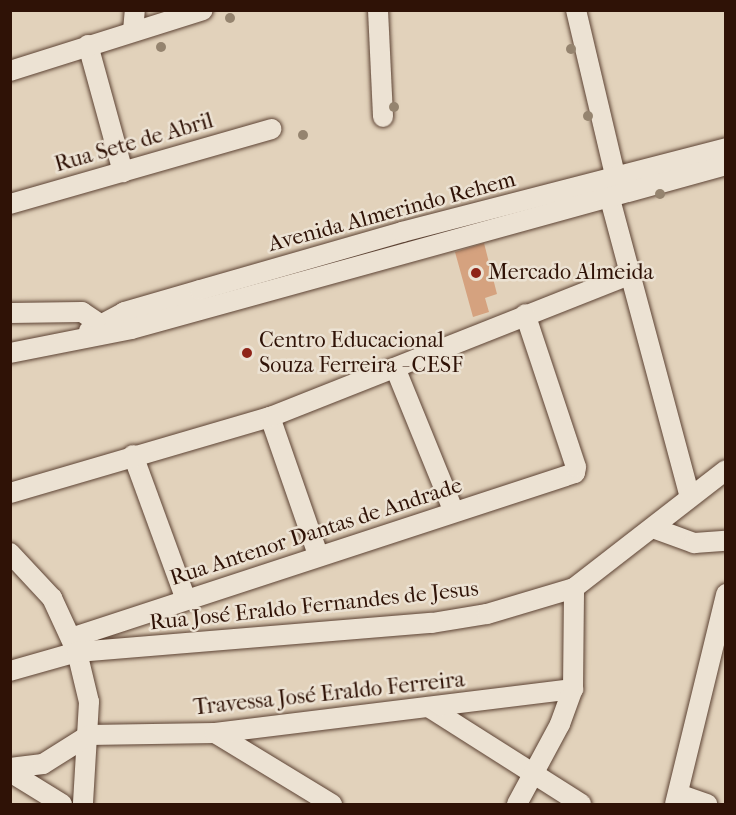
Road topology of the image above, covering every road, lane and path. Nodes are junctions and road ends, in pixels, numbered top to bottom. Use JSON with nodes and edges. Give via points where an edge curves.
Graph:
{"nodes":[{"id":1,"x":135,"y":10,"type":"edge"},
{"id":2,"x":203,"y":10,"type":"edge"},
{"id":3,"x":378,"y":10,"type":"edge"},
{"id":4,"x":576,"y":10,"type":"edge"},
{"id":5,"x":133,"y":31,"type":"junction"},
{"id":6,"x":88,"y":45,"type":"junction"},
{"id":7,"x":10,"y":71,"type":"edge"},
{"id":8,"x":383,"y":117,"type":"dead end"},
{"id":9,"x":271,"y":129,"type":"dead end"},
{"id":10,"x":726,"y":148,"type":"edge"},
{"id":11,"x":726,"y":165,"type":"edge"},
{"id":12,"x":123,"y":172,"type":"junction"},
{"id":13,"x":612,"y":186,"type":"junction"},
{"id":14,"x":10,"y":204,"type":"edge"},
{"id":15,"x":512,"y":214,"type":"junction"},
{"id":16,"x":380,"y":238,"type":"junction"},
{"id":17,"x":387,"y":260,"type":"junction"},
{"id":18,"x":628,"y":276,"type":"junction"},
{"id":19,"x":200,"y":290,"type":"junction"},
{"id":20,"x":206,"y":309,"type":"junction"},
{"id":21,"x":10,"y":313,"type":"edge"},
{"id":22,"x":525,"y":315,"type":"junction"},
{"id":23,"x":102,"y":329,"type":"junction"},
{"id":24,"x":10,"y":353,"type":"edge"},
{"id":25,"x":396,"y":370,"type":"junction"},
{"id":26,"x":270,"y":417,"type":"junction"},
{"id":27,"x":133,"y":455,"type":"junction"},
{"id":28,"x":726,"y":471,"type":"edge"},
{"id":29,"x":10,"y":493,"type":"edge"},
{"id":30,"x":690,"y":497,"type":"junction"},
{"id":31,"x":454,"y":512,"type":"junction"},
{"id":32,"x":653,"y":528,"type":"junction"},
{"id":33,"x":726,"y":541,"type":"edge"},
{"id":34,"x":10,"y":553,"type":"edge"},
{"id":35,"x":318,"y":555,"type":"junction"},
{"id":36,"x":573,"y":588,"type":"junction"},
{"id":37,"x":726,"y":594,"type":"edge"},
{"id":38,"x":186,"y":600,"type":"junction"},
{"id":39,"x":74,"y":645,"type":"junction"},
{"id":40,"x":718,"y":661,"type":"edge"},
{"id":41,"x":10,"y":671,"type":"edge"},
{"id":42,"x":573,"y":689,"type":"junction"},
{"id":43,"x":430,"y":708,"type":"junction"},
{"id":44,"x":214,"y":733,"type":"junction"},
{"id":45,"x":89,"y":735,"type":"junction"},
{"id":46,"x":10,"y":770,"type":"edge"},
{"id":47,"x":533,"y":774,"type":"junction"},
{"id":48,"x":676,"y":799,"type":"edge"},
{"id":49,"x":62,"y":804,"type":"edge"},
{"id":50,"x":83,"y":804,"type":"edge"},
{"id":51,"x":332,"y":804,"type":"edge"},
{"id":52,"x":517,"y":804,"type":"edge"},
{"id":53,"x":581,"y":804,"type":"edge"},
{"id":54,"x":707,"y":804,"type":"edge"}],
"edges":[{"from":1,"to":5,"type":"street"},
{"from":2,"to":5,"type":"street"},
{"from":3,"to":8,"type":"street"},
{"from":4,"to":13,"type":"street"},
{"from":5,"to":6,"type":"street"},
{"from":6,"to":7,"type":"street"},
{"from":6,"to":12,"type":"street"},
{"from":9,"to":12,"type":"street","name":"Rua Sete de Abril"},
{"from":10,"to":13,"type":"street","name":"Avenida Almerindo Rehem"},
{"from":11,"to":13,"type":"street","name":"Avenida Almerindo Rehem"},
{"from":12,"to":14,"type":"street","name":"Rua Sete de Abril"},
{"from":13,"to":15,"type":"street","name":"Avenida Almerindo Rehem"},
{"from":13,"to":18,"type":"street"},
{"from":15,"to":16,"type":"street","name":"Avenida Almerindo Rehem"},
{"from":15,"to":17,"type":"street","name":"Avenida Almerindo Rehem"},
{"from":16,"to":17,"type":"street"},
{"from":16,"to":19,"type":"street","name":"Avenida Almerindo Rehem"},
{"from":17,"to":20,"type":"street","name":"Avenida Almerindo Rehem"},
{"from":18,"to":22,"type":"street"},
{"from":18,"to":30,"type":"street"},
{"from":19,"to":20,"type":"street"},
{"from":19,"to":23,"type":"street","name":"Avenida Almerindo Rehem","via":[[124,312]]},
{"from":20,"to":23,"type":"street","name":"Avenida Almerindo Rehem"},
{"from":21,"to":23,"type":"street","via":[[76,311]]},
{"from":22,"to":25,"type":"street"},
{"from":22,"to":31,"type":"street","name":"Rua Antenor Dantas de Andrade","via":[[576,472]]},
{"from":23,"to":24,"type":"street","name":"Avenida Almerindo Rehem"},
{"from":25,"to":26,"type":"street"},
{"from":25,"to":31,"type":"street"},
{"from":26,"to":27,"type":"street"},
{"from":26,"to":35,"type":"street"},
{"from":27,"to":29,"type":"street"},
{"from":27,"to":38,"type":"street"},
{"from":28,"to":30,"type":"street","name":"Rua José Eraldo Fernandes de Jesus"},
{"from":30,"to":32,"type":"street","name":"Rua José Eraldo Fernandes de Jesus"},
{"from":31,"to":35,"type":"street","name":"Rua Antenor Dantas de Andrade"},
{"from":32,"to":33,"type":"street","via":[[694,543]]},
{"from":32,"to":36,"type":"street","name":"Rua José Eraldo Fernandes de Jesus"},
{"from":34,"to":39,"type":"street","via":[[52,598]]},
{"from":35,"to":38,"type":"street","name":"Rua Antenor Dantas de Andrade"},
{"from":36,"to":39,"type":"street","name":"Rua José Eraldo Fernandes de Jesus","via":[[487,614],[432,623]]},
{"from":36,"to":42,"type":"street"},
{"from":37,"to":40,"type":"street"},
{"from":38,"to":39,"type":"street","name":"Rua Antenor Dantas de Andrade"},
{"from":39,"to":41,"type":"street","name":"Rua José Eraldo Fernandes de Jesus"},
{"from":39,"to":45,"type":"street","via":[[89,702]]},
{"from":40,"to":48,"type":"street"},
{"from":42,"to":43,"type":"street","name":"Travessa José Eraldo Ferreira"},
{"from":42,"to":47,"type":"street"},
{"from":43,"to":44,"type":"street","name":"Travessa José Eraldo Ferreira"},
{"from":43,"to":47,"type":"street"},
{"from":44,"to":45,"type":"street","name":"Travessa José Eraldo Ferreira"},
{"from":44,"to":51,"type":"street"},
{"from":45,"to":46,"type":"street","via":[[43,764]]},
{"from":45,"to":50,"type":"street"},
{"from":46,"to":49,"type":"street"},
{"from":47,"to":52,"type":"street"},
{"from":47,"to":53,"type":"street"},
{"from":48,"to":54,"type":"street"}]}
